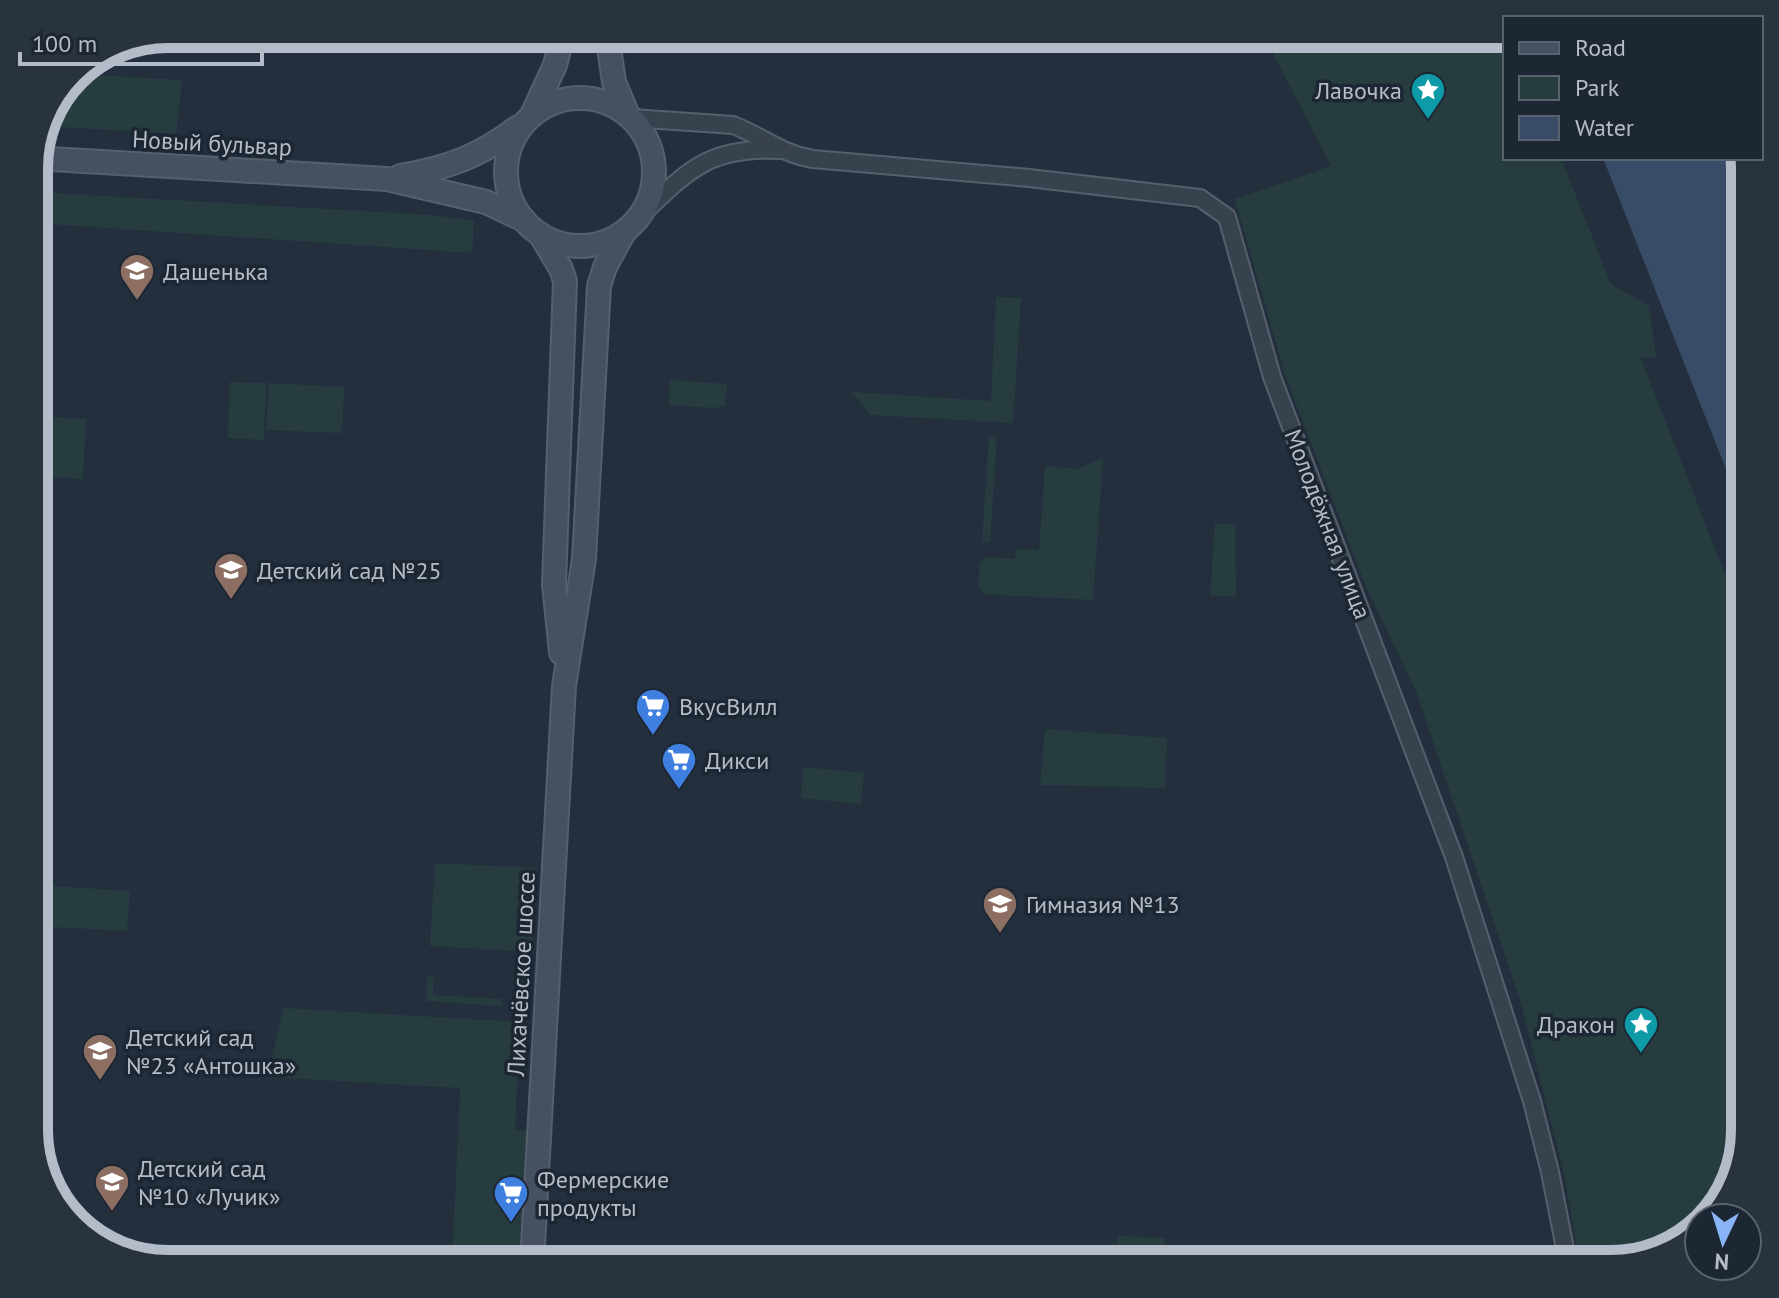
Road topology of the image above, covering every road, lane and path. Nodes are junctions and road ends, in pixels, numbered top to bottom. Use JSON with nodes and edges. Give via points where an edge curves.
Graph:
{"nodes":[{"id":1,"x":559,"y":48,"type":"edge"},
{"id":2,"x":609,"y":48,"type":"edge"},
{"id":3,"x":629,"y":115,"type":"junction"},
{"id":4,"x":528,"y":118,"type":"junction"},
{"id":5,"x":781,"y":151,"type":"junction"},
{"id":6,"x":48,"y":159,"type":"edge"},
{"id":7,"x":387,"y":179,"type":"junction"},
{"id":8,"x":632,"y":224,"type":"junction"},
{"id":9,"x":532,"y":227,"type":"junction"},
{"id":10,"x":564,"y":686,"type":"junction"},
{"id":11,"x":533,"y":1250,"type":"edge"},
{"id":12,"x":1565,"y":1250,"type":"edge"}],
"edges":[{"from":1,"to":4,"type":"main road"},
{"from":2,"to":3,"type":"main road","via":[[614,82]]},
{"from":3,"to":4,"type":"main road","via":[[607,102],[580,97],[548,104]]},
{"from":3,"to":5,"type":"street","name":"Молодёжная улица","via":[[733,125]]},
{"from":3,"to":8,"type":"main road","via":[[642,129],[654,158],[653,188]]},
{"from":4,"to":7,"type":"main road","name":"Новый бульвар","via":[[459,163]]},
{"from":4,"to":9,"type":"main road","via":[[514,136],[506,170],[514,205]]},
{"from":5,"to":8,"type":"street","name":"Молодёжная улица","via":[[749,149],[699,165]]},
{"from":5,"to":12,"type":"street","name":"Молодёжная улица","via":[[813,159],[1200,198],[1227,217],[1272,377],[1454,857],[1529,1090]]},
{"from":6,"to":7,"type":"main road","name":"Новый бульвар"},
{"from":7,"to":9,"type":"main road","name":"Новый бульвар","via":[[486,202]]},
{"from":8,"to":9,"type":"main road","via":[[602,243],[585,246],[567,245]]},
{"from":8,"to":10,"type":"main road","name":"Лихачёвское шоссе","via":[[599,286],[584,559]]},
{"from":9,"to":10,"type":"main road","name":"Лихачёвское шоссе","via":[[565,281],[554,584]]},
{"from":10,"to":11,"type":"main road","name":"Лихачёвское шоссе"}]}
